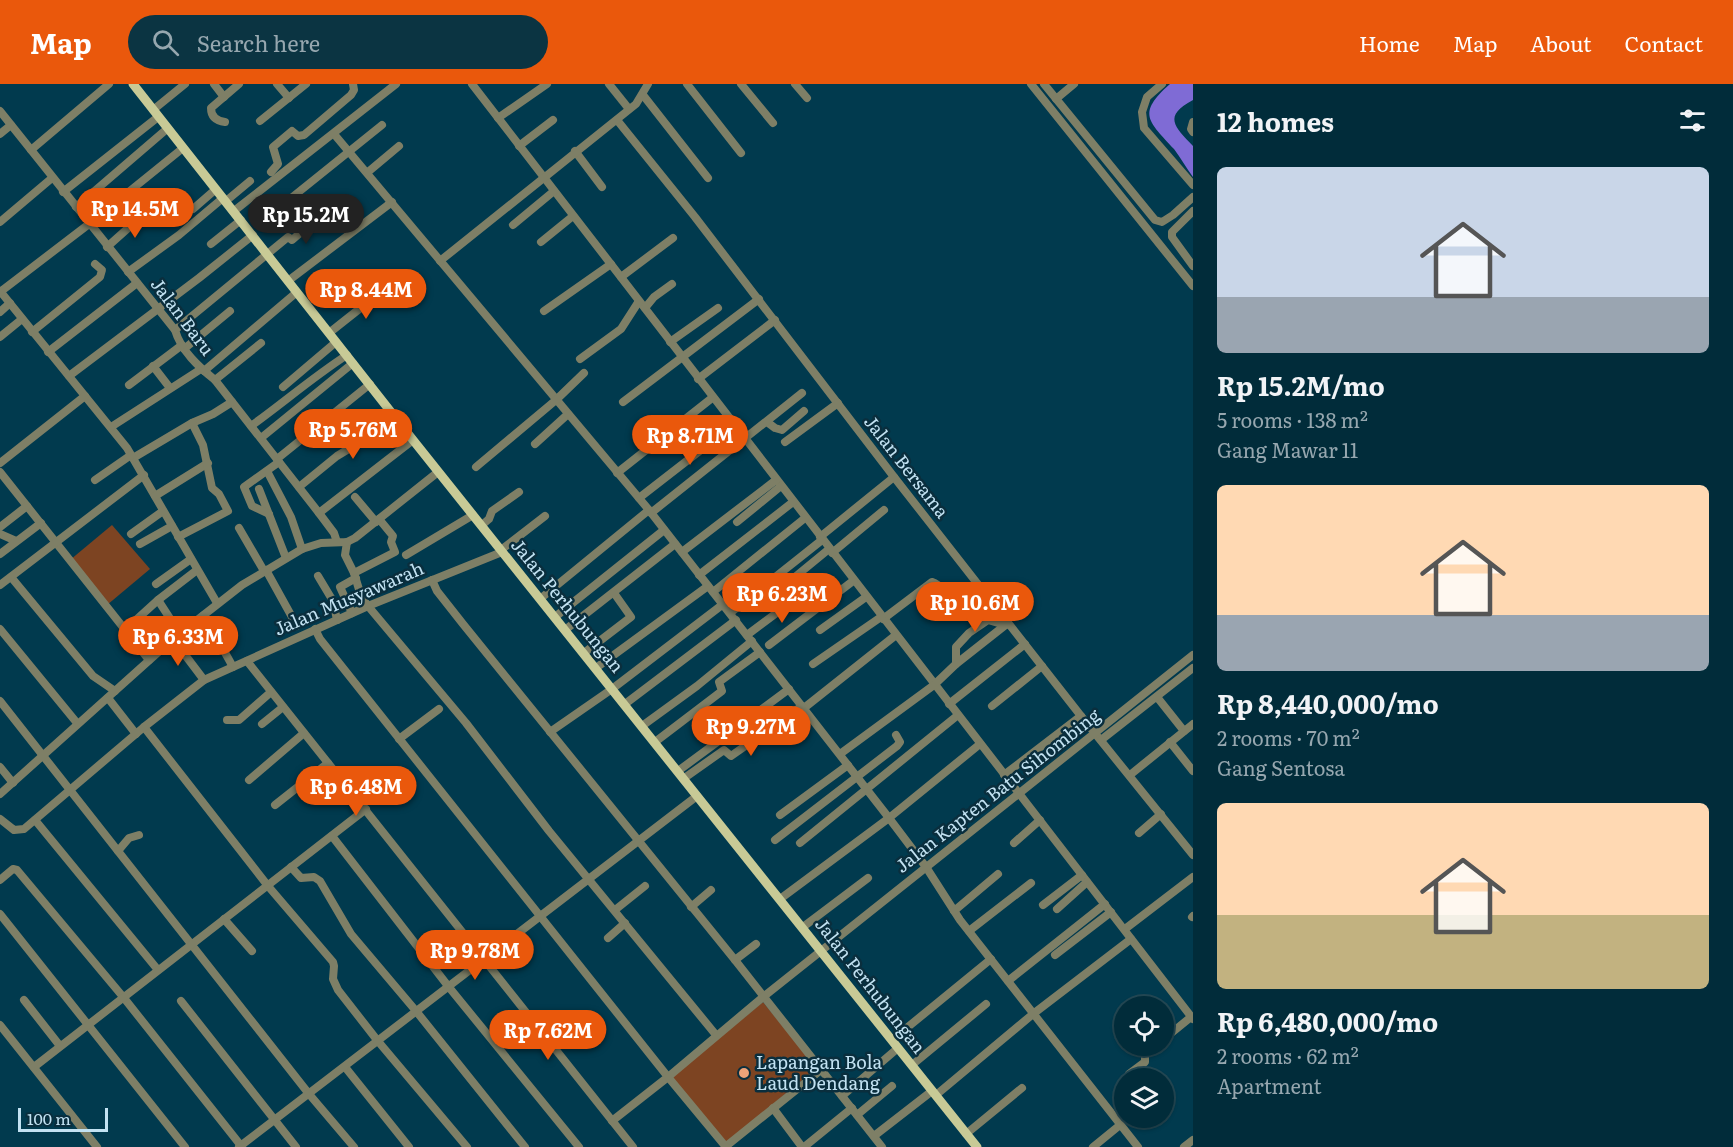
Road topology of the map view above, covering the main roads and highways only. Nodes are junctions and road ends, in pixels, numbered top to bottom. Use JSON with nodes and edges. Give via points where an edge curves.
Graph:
{"nodes":[{"id":1,"x":133,"y":84,"type":"edge"},
{"id":2,"x":977,"y":1147,"type":"edge"}],
"edges":[{"from":1,"to":2,"type":"main road","name":"Jalan Perhubungan"}]}
